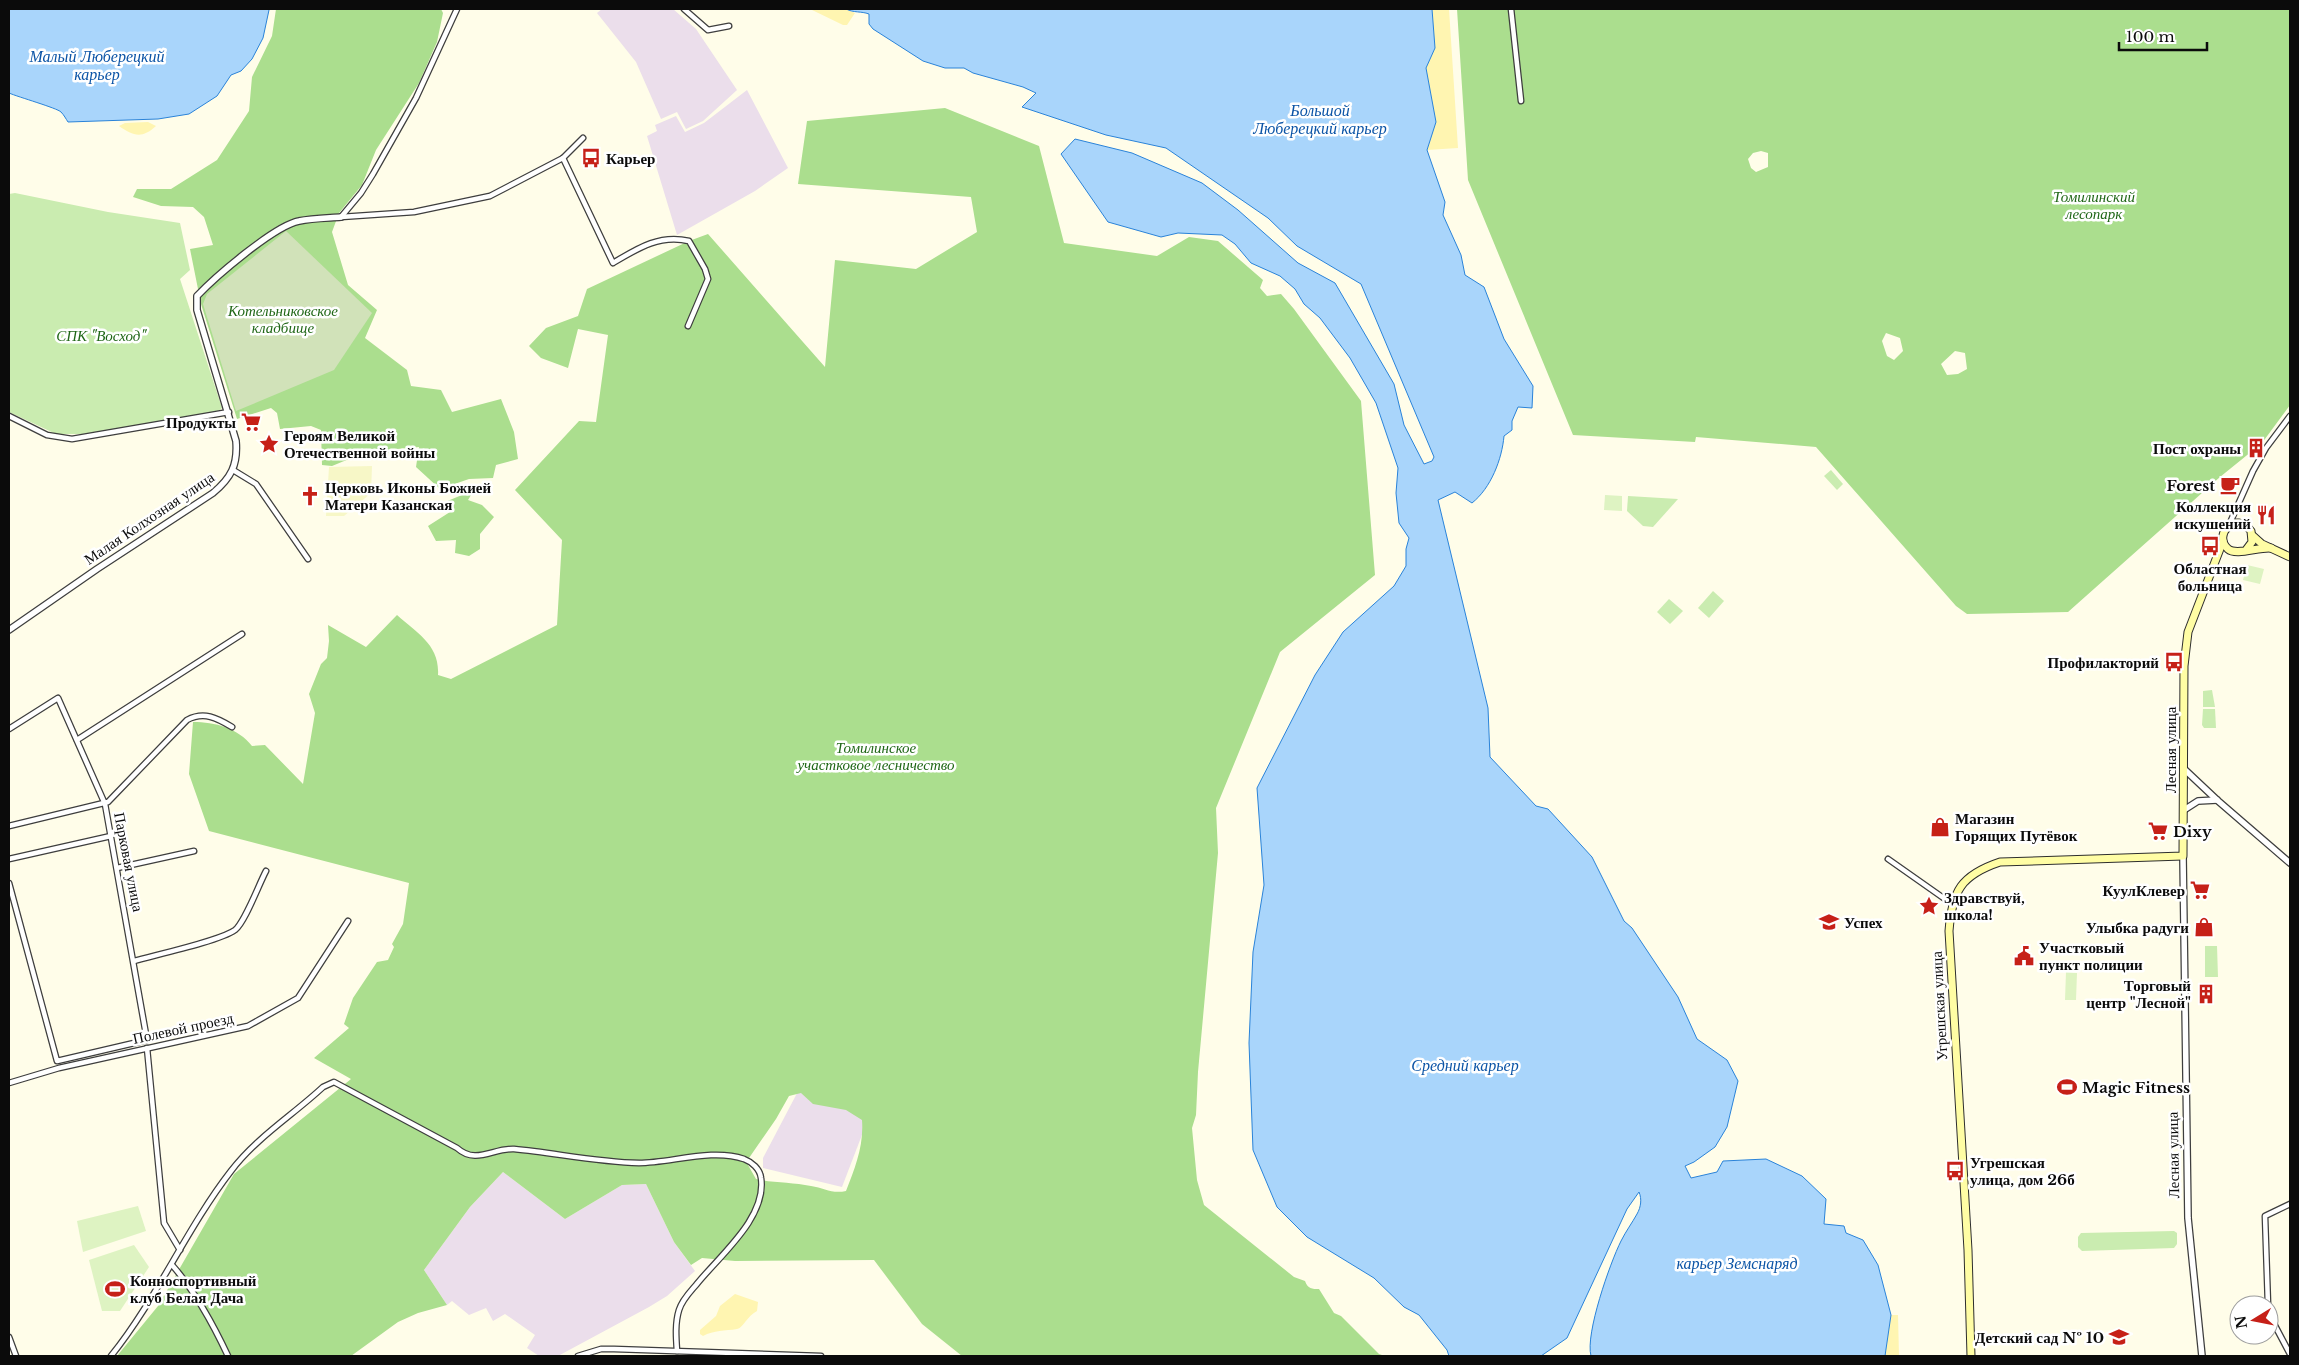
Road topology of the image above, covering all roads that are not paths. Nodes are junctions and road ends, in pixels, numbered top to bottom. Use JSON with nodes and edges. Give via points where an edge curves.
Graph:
{"nodes":[{"id":1,"x":457,"y":9,"type":"edge"},
{"id":2,"x":684,"y":9,"type":"edge"},
{"id":3,"x":1511,"y":9,"type":"edge"},
{"id":4,"x":729,"y":26,"type":"dead end"},
{"id":5,"x":1521,"y":101,"type":"dead end"},
{"id":6,"x":583,"y":138,"type":"dead end"},
{"id":7,"x":563,"y":158,"type":"junction"},
{"id":8,"x":341,"y":217,"type":"junction"},
{"id":9,"x":688,"y":326,"type":"dead end"},
{"id":10,"x":229,"y":412,"type":"junction"},
{"id":11,"x":9,"y":416,"type":"edge"},
{"id":12,"x":2290,"y":416,"type":"edge"},
{"id":13,"x":233,"y":470,"type":"junction"},
{"id":14,"x":2238,"y":506,"type":"junction"},
{"id":15,"x":2243,"y":524,"type":"junction"},
{"id":16,"x":2229,"y":525,"type":"junction"},
{"id":17,"x":2252,"y":534,"type":"junction"},
{"id":18,"x":2223,"y":541,"type":"junction"},
{"id":19,"x":2271,"y":548,"type":"junction"},
{"id":20,"x":2246,"y":550,"type":"junction"},
{"id":21,"x":2236,"y":553,"type":"junction"},
{"id":22,"x":2290,"y":557,"type":"edge"},
{"id":23,"x":308,"y":559,"type":"dead end"},
{"id":24,"x":2213,"y":567,"type":"junction"},
{"id":25,"x":9,"y":630,"type":"edge"},
{"id":26,"x":242,"y":634,"type":"dead end"},
{"id":27,"x":232,"y":727,"type":"dead end"},
{"id":28,"x":9,"y":729,"type":"edge"},
{"id":29,"x":77,"y":740,"type":"junction"},
{"id":30,"x":2183,"y":768,"type":"junction"},
{"id":31,"x":2217,"y":800,"type":"junction"},
{"id":32,"x":105,"y":804,"type":"junction"},
{"id":33,"x":2184,"y":810,"type":"junction"},
{"id":34,"x":9,"y":826,"type":"edge"},
{"id":35,"x":111,"y":836,"type":"junction"},
{"id":36,"x":194,"y":851,"type":"dead end"},
{"id":37,"x":2183,"y":856,"type":"junction"},
{"id":38,"x":9,"y":859,"type":"edge"},
{"id":39,"x":1888,"y":859,"type":"dead end"},
{"id":40,"x":2290,"y":863,"type":"edge"},
{"id":41,"x":117,"y":868,"type":"junction"},
{"id":42,"x":266,"y":871,"type":"dead end"},
{"id":43,"x":9,"y":883,"type":"edge"},
{"id":44,"x":1952,"y":904,"type":"junction"},
{"id":45,"x":348,"y":921,"type":"dead end"},
{"id":46,"x":134,"y":961,"type":"junction"},
{"id":47,"x":147,"y":1048,"type":"junction"},
{"id":48,"x":9,"y":1083,"type":"edge"},
{"id":49,"x":2290,"y":1204,"type":"edge"},
{"id":50,"x":180,"y":1250,"type":"junction"},
{"id":51,"x":172,"y":1265,"type":"junction"},
{"id":52,"x":2268,"y":1295,"type":"edge"},
{"id":53,"x":2279,"y":1333,"type":"edge"},
{"id":54,"x":9,"y":1337,"type":"edge"},
{"id":55,"x":677,"y":1351,"type":"junction"},
{"id":56,"x":2290,"y":1354,"type":"edge"},
{"id":57,"x":16,"y":1356,"type":"edge"},
{"id":58,"x":111,"y":1356,"type":"edge"},
{"id":59,"x":228,"y":1356,"type":"edge"},
{"id":60,"x":578,"y":1356,"type":"edge"},
{"id":61,"x":821,"y":1356,"type":"edge"},
{"id":62,"x":1971,"y":1356,"type":"edge"},
{"id":63,"x":2202,"y":1356,"type":"edge"}],
"edges":[{"from":1,"to":8,"type":"street","via":[[416,98],[369,180]]},
{"from":2,"to":4,"type":"street","via":[[708,30]]},
{"from":3,"to":5,"type":"street"},
{"from":6,"to":7,"type":"street"},
{"from":7,"to":8,"type":"street","via":[[490,196],[414,212]]},
{"from":7,"to":9,"type":"street","via":[[613,263],[663,238],[689,241],[708,279]]},
{"from":8,"to":10,"type":"street","name":"Малая Колхозная улица","via":[[300,220],[278,230],[196,296],[197,310]]},
{"from":10,"to":11,"type":"street","via":[[72,439],[47,435]]},
{"from":10,"to":13,"type":"street","name":"Малая Колхозная улица","via":[[237,450]]},
{"from":12,"to":14,"type":"street","via":[[2262,456]]},
{"from":13,"to":23,"type":"street","via":[[256,484]]},
{"from":13,"to":25,"type":"street","name":"Малая Колхозная улица","via":[[212,493]]},
{"from":14,"to":15,"type":"street"},
{"from":14,"to":16,"type":"street"},
{"from":15,"to":16,"type":"main road"},
{"from":15,"to":17,"type":"main road"},
{"from":16,"to":18,"type":"main road"},
{"from":17,"to":19,"type":"main road"},
{"from":17,"to":20,"type":"main road","via":[[2252,542]]},
{"from":18,"to":21,"type":"main road","via":[[2226,548]]},
{"from":18,"to":24,"type":"main road","name":"Лесная улица"},
{"from":19,"to":20,"type":"main road"},
{"from":19,"to":22,"type":"main road"},
{"from":20,"to":21,"type":"main road"},
{"from":21,"to":24,"type":"main road"},
{"from":24,"to":30,"type":"main road","name":"Лесная улица","via":[[2188,632],[2184,666]]},
{"from":26,"to":29,"type":"street"},
{"from":27,"to":32,"type":"street","via":[[210,715],[187,720]]},
{"from":28,"to":29,"type":"street","name":"Парковая улица","via":[[58,698]]},
{"from":29,"to":32,"type":"street","name":"Парковая улица"},
{"from":30,"to":31,"type":"street"},
{"from":30,"to":33,"type":"main road","name":"Лесная улица"},
{"from":31,"to":33,"type":"street","via":[[2198,801]]},
{"from":31,"to":40,"type":"street"},
{"from":32,"to":34,"type":"street"},
{"from":32,"to":35,"type":"street","name":"Парковая улица"},
{"from":33,"to":37,"type":"main road","name":"Лесная улица"},
{"from":35,"to":38,"type":"street"},
{"from":35,"to":41,"type":"street","name":"Парковая улица"},
{"from":36,"to":41,"type":"street"},
{"from":37,"to":44,"type":"main road","name":"Угрешская улица","via":[[2000,862],[1968,877]]},
{"from":37,"to":63,"type":"street","name":"Лесная улица","via":[[2188,1218]]},
{"from":39,"to":44,"type":"street"},
{"from":41,"to":46,"type":"street","name":"Парковая улица"},
{"from":42,"to":46,"type":"street","via":[[235,930]]},
{"from":43,"to":46,"type":"street","name":"Парковая улица","via":[[57,1061],[147,1040]]},
{"from":44,"to":62,"type":"main road","name":"Угрешская улица","via":[[1949,931]]},
{"from":45,"to":47,"type":"street","name":"Полевой проезд","via":[[298,998],[242,1028]]},
{"from":47,"to":48,"type":"street","name":"Полевой проезд"},
{"from":47,"to":50,"type":"street","via":[[164,1223]]},
{"from":49,"to":52,"type":"street","via":[[2265,1216]]},
{"from":50,"to":51,"type":"street"},
{"from":50,"to":55,"type":"street","via":[[209,1200],[232,1169],[258,1141],[323,1087],[334,1082],[457,1148],[464,1155],[477,1156],[512,1149],[602,1162],[642,1163],[728,1156],[745,1159],[756,1166],[761,1177],[756,1214],[679,1308]]},
{"from":51,"to":58,"type":"street"},
{"from":51,"to":59,"type":"street","via":[[199,1302]]},
{"from":53,"to":56,"type":"street"},
{"from":54,"to":57,"type":"street"},
{"from":55,"to":60,"type":"street","via":[[601,1349]]},
{"from":55,"to":61,"type":"street"}]}
